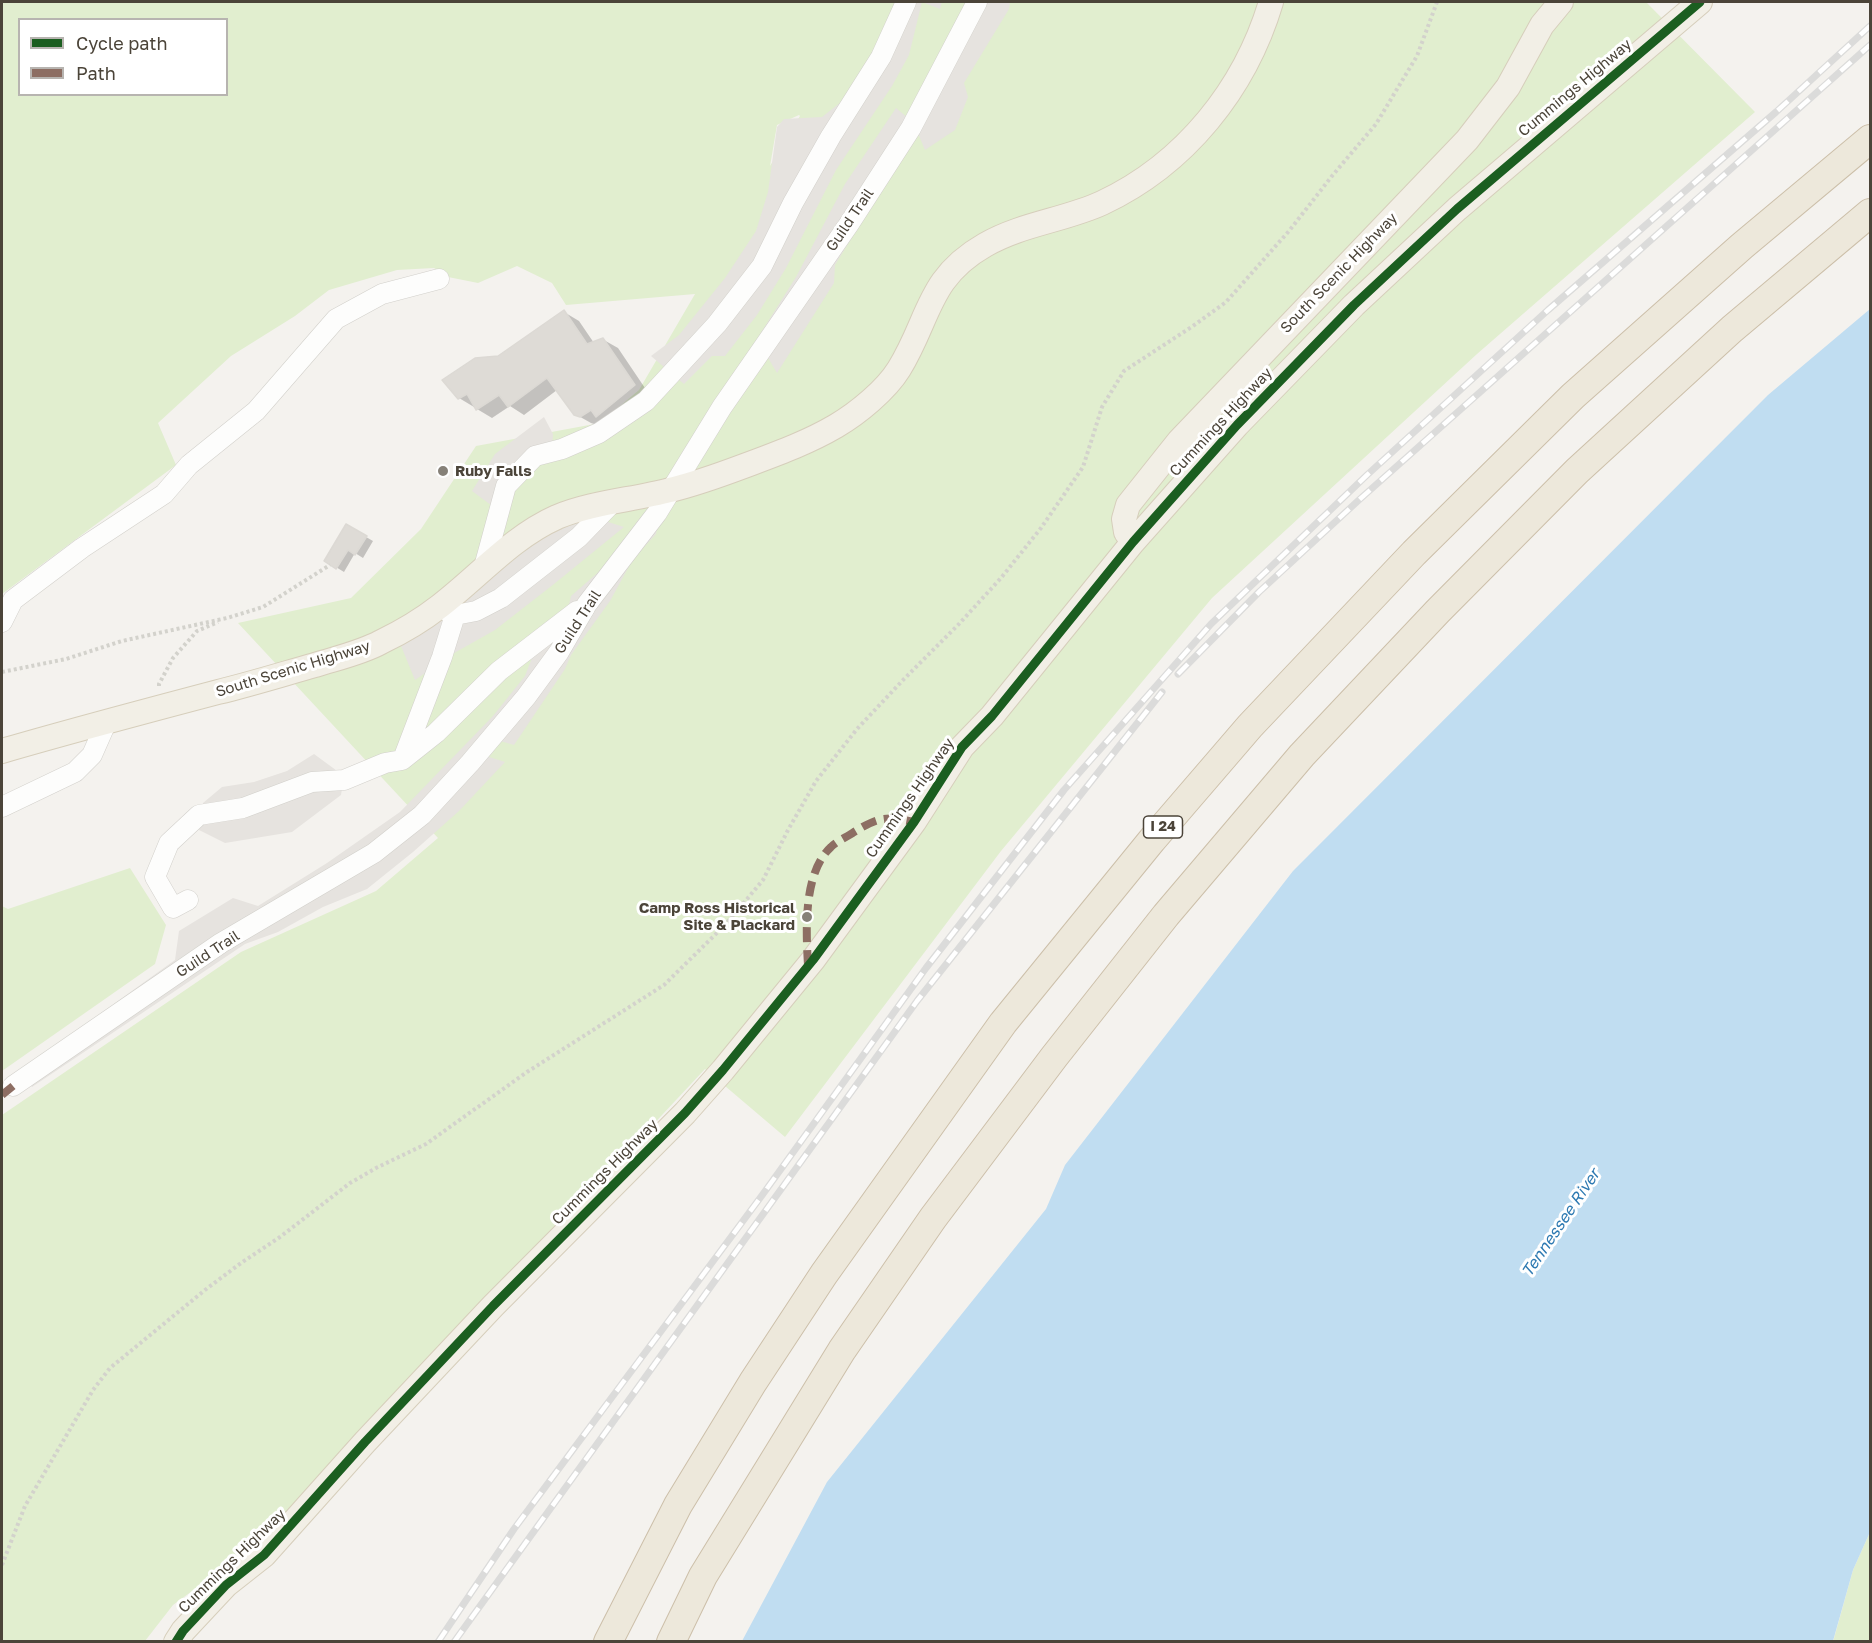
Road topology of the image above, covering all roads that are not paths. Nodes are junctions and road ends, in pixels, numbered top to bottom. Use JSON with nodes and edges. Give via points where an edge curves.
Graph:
{"nodes":[{"id":1,"x":906,"y":2,"type":"edge"},
{"id":2,"x":977,"y":2,"type":"edge"},
{"id":3,"x":1271,"y":2,"type":"edge"},
{"id":4,"x":1561,"y":2,"type":"edge"},
{"id":5,"x":1700,"y":2,"type":"edge"},
{"id":6,"x":1870,"y":139,"type":"edge"},
{"id":7,"x":1870,"y":213,"type":"edge"},
{"id":8,"x":439,"y":279,"type":"dead end"},
{"id":9,"x":672,"y":490,"type":"junction"},
{"id":10,"x":614,"y":501,"type":"junction"},
{"id":11,"x":1132,"y":542,"type":"junction"},
{"id":12,"x":484,"y":567,"type":"junction"},
{"id":13,"x":587,"y":604,"type":"junction"},
{"id":14,"x":448,"y":610,"type":"junction"},
{"id":15,"x":2,"y":622,"type":"edge"},
{"id":16,"x":107,"y":721,"type":"junction"},
{"id":17,"x":2,"y":751,"type":"edge"},
{"id":18,"x":402,"y":760,"type":"junction"},
{"id":19,"x":2,"y":807,"type":"edge"},
{"id":20,"x":188,"y":900,"type":"dead end"},
{"id":21,"x":13,"y":1086,"type":"dead end"},
{"id":22,"x":176,"y":1641,"type":"edge"},
{"id":23,"x":608,"y":1641,"type":"edge"},
{"id":24,"x":670,"y":1641,"type":"edge"}],
"edges":[{"from":1,"to":12,"type":"lane","via":[[881,57],[825,146],[762,266],[717,324],[646,401],[599,433],[534,456],[506,486]]},
{"from":2,"to":9,"type":"lane","name":"Guild Trail","via":[[911,128],[722,407]]},
{"from":3,"to":9,"type":"main road","name":"South Scenic Highway","via":[[1245,68],[1232,89],[1202,128],[1164,164],[1101,203],[987,244],[958,264],[942,281],[926,309],[897,373],[854,414],[794,447]]},
{"from":4,"to":11,"type":"main road","name":"South Scenic Highway","via":[[1542,25],[1508,87],[1467,140],[1179,441],[1128,506],[1124,519]]},
{"from":5,"to":11,"type":"main road","name":"Cummings Highway","via":[[1457,209],[1354,304],[1237,425]]},
{"from":6,"to":23,"type":"highway","number":"I 24","via":[[1742,246],[1574,396],[1398,570],[1250,726],[1152,840],[1004,1023],[824,1274],[678,1505]]},
{"from":7,"to":24,"type":"highway","via":[[1732,329],[1577,471],[1302,755],[1166,915],[933,1218],[842,1350],[703,1576]]},
{"from":8,"to":15,"type":"lane","via":[[382,294],[336,319],[255,411],[189,465],[164,494],[13,600]]},
{"from":9,"to":10,"type":"main road","name":"South Scenic Highway"},
{"from":9,"to":13,"type":"lane","name":"Guild Trail"},
{"from":10,"to":12,"type":"main road","name":"South Scenic Highway","via":[[558,516]]},
{"from":10,"to":14,"type":"lane","via":[[579,537],[501,598],[476,611]]},
{"from":11,"to":22,"type":"main road","name":"Cummings Highway","via":[[992,716],[962,747],[914,822],[760,1027],[685,1113],[485,1315],[264,1555],[226,1585]]},
{"from":12,"to":14,"type":"main road","name":"South Scenic Highway"},
{"from":13,"to":18,"type":"lane","via":[[498,670],[436,733]]},
{"from":13,"to":21,"type":"lane","name":"Guild Trail","via":[[526,697],[422,814],[374,853],[221,944]]},
{"from":14,"to":16,"type":"main road","name":"South Scenic Highway","via":[[377,645],[342,657]]},
{"from":14,"to":18,"type":"lane","via":[[442,657]]},
{"from":16,"to":17,"type":"main road","name":"South Scenic Highway"},
{"from":16,"to":19,"type":"lane","via":[[92,755],[75,771]]},
{"from":18,"to":20,"type":"lane","via":[[344,780],[312,782],[243,808],[199,815],[169,843],[155,877],[173,908]]}]}
